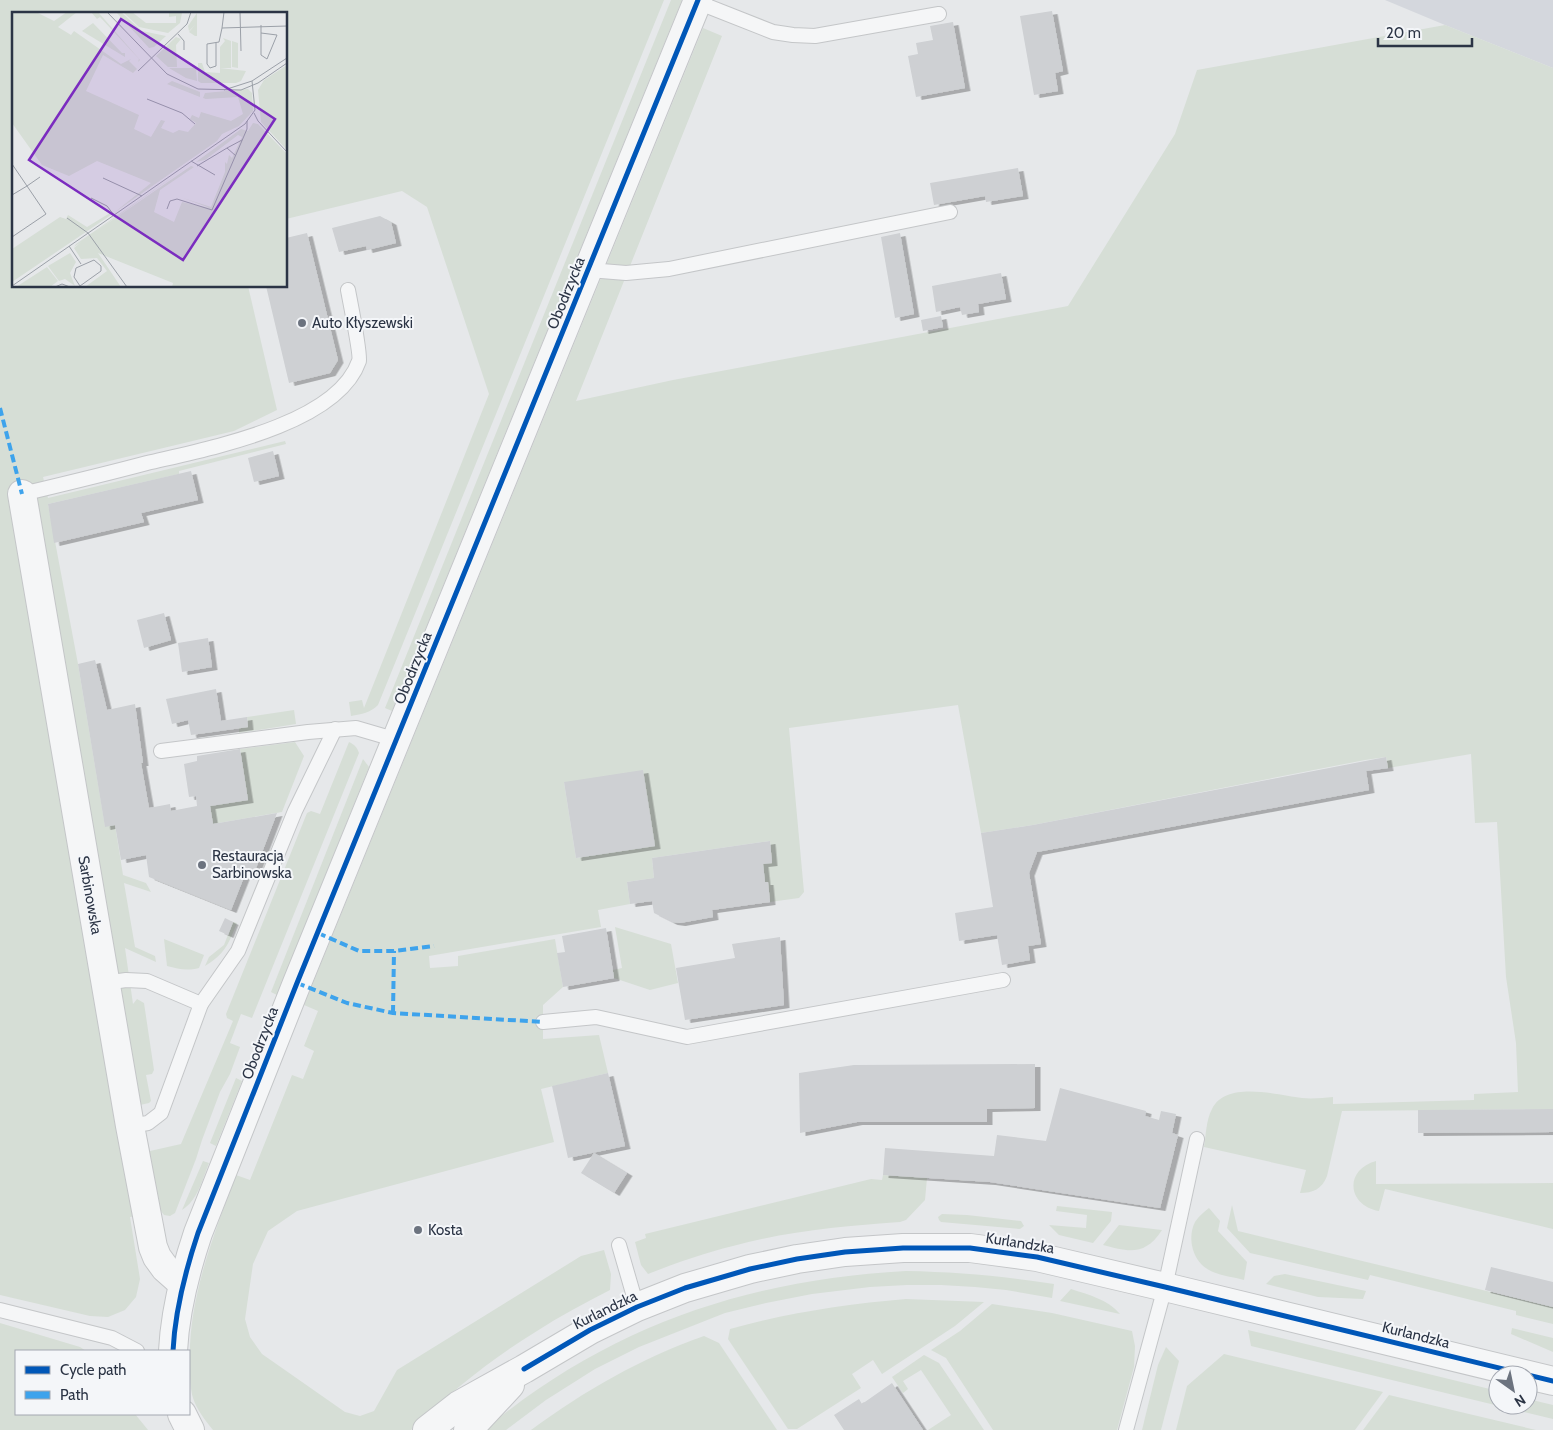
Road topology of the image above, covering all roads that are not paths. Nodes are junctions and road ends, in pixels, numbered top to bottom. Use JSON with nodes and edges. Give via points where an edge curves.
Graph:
{"nodes":[{"id":1,"x":698,"y":1,"type":"edge"},
{"id":2,"x":940,"y":14,"type":"dead end"},
{"id":3,"x":950,"y":212,"type":"dead end"},
{"id":4,"x":589,"y":270,"type":"junction"},
{"id":5,"x":348,"y":290,"type":"dead end"},
{"id":6,"x":22,"y":494,"type":"joint"},
{"id":7,"x":335,"y":729,"type":"junction"},
{"id":8,"x":397,"y":740,"type":"junction"},
{"id":9,"x":161,"y":751,"type":"dead end"},
{"id":10,"x":1003,"y":980,"type":"dead end"},
{"id":11,"x":105,"y":983,"type":"junction"},
{"id":12,"x":201,"y":1004,"type":"junction"},
{"id":13,"x":543,"y":1022,"type":"dead end"},
{"id":14,"x":130,"y":1126,"type":"junction"},
{"id":15,"x":1196,"y":1139,"type":"dead end"},
{"id":16,"x":619,"y":1245,"type":"dead end"},
{"id":17,"x":183,"y":1284,"type":"junction"},
{"id":18,"x":1165,"y":1287,"type":"junction"},
{"id":19,"x":637,"y":1306,"type":"junction"},
{"id":20,"x":0,"y":1310,"type":"edge"},
{"id":21,"x":135,"y":1350,"type":"edge"},
{"id":22,"x":173,"y":1350,"type":"edge"},
{"id":23,"x":524,"y":1369,"type":"junction"},
{"id":24,"x":1553,"y":1381,"type":"edge"},
{"id":25,"x":182,"y":1415,"type":"edge"},
{"id":26,"x":190,"y":1430,"type":"edge"},
{"id":27,"x":426,"y":1430,"type":"edge"},
{"id":28,"x":468,"y":1430,"type":"edge"},
{"id":29,"x":1126,"y":1430,"type":"edge"}],
"edges":[{"from":1,"to":2,"type":"lane","via":[[774,32],[793,35],[814,36]]},
{"from":1,"to":4,"type":"street","name":"Obodrzycka"},
{"from":3,"to":4,"type":"lane","via":[[669,269],[626,274]]},
{"from":4,"to":8,"type":"street","name":"Obodrzycka"},
{"from":5,"to":6,"type":"lane","via":[[360,360],[350,378],[321,406],[281,426],[237,441]]},
{"from":6,"to":11,"type":"street","name":"Sarbinowska"},
{"from":7,"to":8,"type":"lane","via":[[356,728]]},
{"from":7,"to":9,"type":"lane"},
{"from":7,"to":12,"type":"lane","via":[[295,811],[238,951]]},
{"from":8,"to":17,"type":"street","name":"Obodrzycka","via":[[198,1233]]},
{"from":10,"to":13,"type":"lane","via":[[687,1037],[596,1017]]},
{"from":11,"to":12,"type":"lane","via":[[147,981]]},
{"from":11,"to":14,"type":"street","name":"Sarbinowska"},
{"from":12,"to":14,"type":"lane","via":[[161,1113],[148,1123]]},
{"from":14,"to":17,"type":"street","name":"Sarbinowska","via":[[153,1248],[164,1268]]},
{"from":15,"to":18,"type":"lane"},
{"from":16,"to":19,"type":"lane"},
{"from":17,"to":22,"type":"street","name":"Obodrzycka","via":[[174,1326]]},
{"from":18,"to":19,"type":"street","name":"Kurlandzka","via":[[1037,1257],[970,1248],[903,1248],[845,1252],[750,1268]]},
{"from":18,"to":24,"type":"street","name":"Kurlandzka"},
{"from":18,"to":29,"type":"lane"},
{"from":19,"to":23,"type":"street","name":"Kurlandzka"},
{"from":20,"to":21,"type":"lane","via":[[112,1338]]},
{"from":23,"to":27,"type":"street","name":"Kurlandzka","via":[[458,1405]]},
{"from":23,"to":28,"type":"street","name":"Kurlandzka"},
{"from":25,"to":26,"type":"street"}]}
